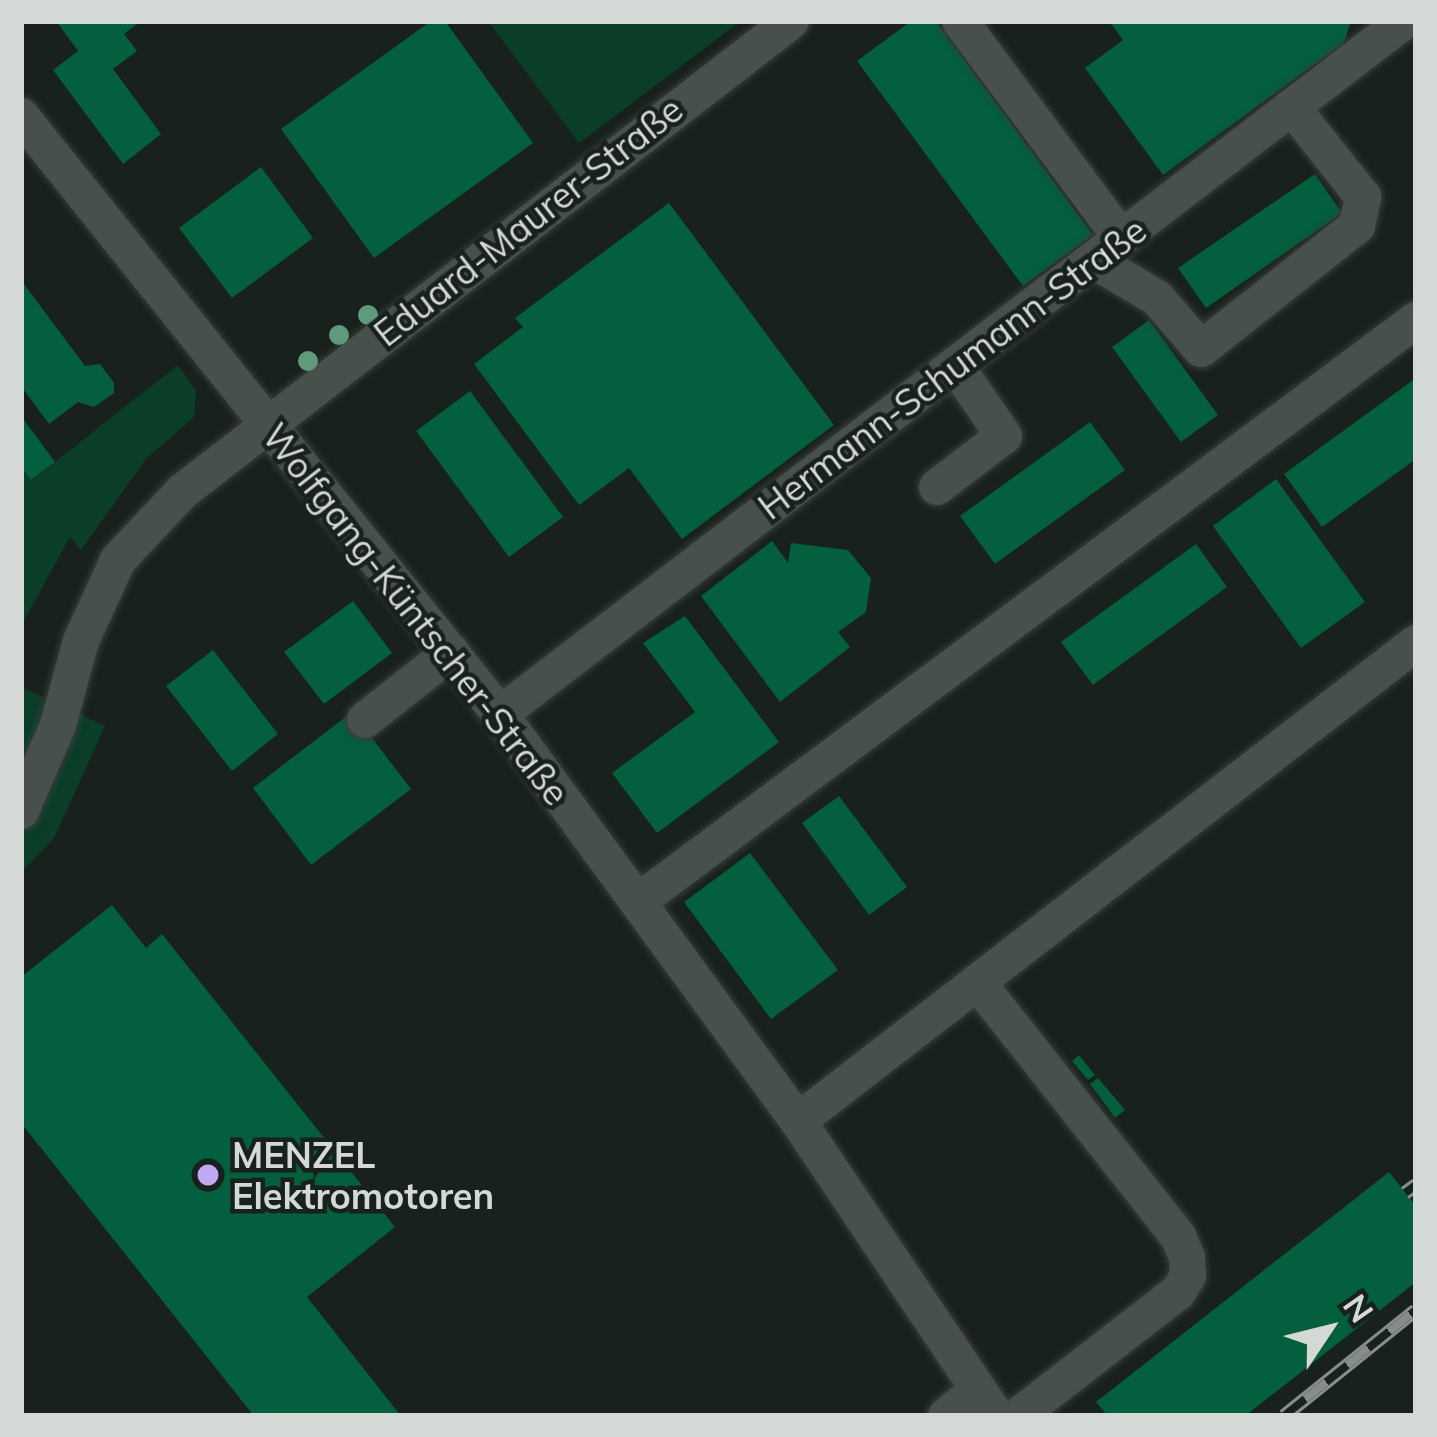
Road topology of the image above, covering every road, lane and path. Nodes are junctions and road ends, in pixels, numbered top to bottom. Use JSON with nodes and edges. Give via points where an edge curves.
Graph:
{"nodes":[{"id":1,"x":791,"y":21,"type":"edge"},
{"id":2,"x":960,"y":21,"type":"edge"},
{"id":3,"x":1404,"y":21,"type":"edge"},
{"id":4,"x":1292,"y":107,"type":"junction"},
{"id":5,"x":21,"y":116,"type":"edge"},
{"id":6,"x":1107,"y":249,"type":"junction"},
{"id":7,"x":1416,"y":320,"type":"edge"},
{"id":8,"x":955,"y":365,"type":"junction"},
{"id":9,"x":267,"y":424,"type":"junction"},
{"id":10,"x":937,"y":487,"type":"dead end"},
{"id":11,"x":1416,"y":643,"type":"edge"},
{"id":12,"x":451,"y":652,"type":"junction"},
{"id":13,"x":500,"y":714,"type":"junction"},
{"id":14,"x":365,"y":720,"type":"dead end"},
{"id":15,"x":21,"y":811,"type":"edge"},
{"id":16,"x":639,"y":901,"type":"junction"},
{"id":17,"x":978,"y":983,"type":"junction"},
{"id":18,"x":798,"y":1121,"type":"junction"},
{"id":19,"x":987,"y":1403,"type":"edge"},
{"id":20,"x":946,"y":1416,"type":"edge"},
{"id":21,"x":1018,"y":1416,"type":"edge"}],
"edges":[{"from":1,"to":9,"type":"street","name":"Eduard-Maurer-Straße"},
{"from":2,"to":6,"type":"street"},
{"from":3,"to":4,"type":"street","name":"Hermann-Schumann-Straße"},
{"from":4,"to":6,"type":"street","name":"Hermann-Schumann-Straße"},
{"from":4,"to":6,"type":"street","via":[[1363,197],[1357,226],[1201,349]]},
{"from":5,"to":9,"type":"street","name":"Wolfgang-Küntscher-Straße"},
{"from":6,"to":8,"type":"street","name":"Hermann-Schumann-Straße"},
{"from":7,"to":16,"type":"street"},
{"from":8,"to":10,"type":"street","via":[[1004,436]]},
{"from":8,"to":13,"type":"street","name":"Hermann-Schumann-Straße"},
{"from":9,"to":12,"type":"street","name":"Wolfgang-Küntscher-Straße"},
{"from":9,"to":15,"type":"street","name":"Eduard-Maurer-Straße","via":[[182,491],[118,560]]},
{"from":11,"to":17,"type":"street"},
{"from":12,"to":13,"type":"street","name":"Wolfgang-Küntscher-Straße"},
{"from":12,"to":14,"type":"street"},
{"from":13,"to":16,"type":"street","name":"Wolfgang-Küntscher-Straße"},
{"from":16,"to":18,"type":"street","name":"Wolfgang-Küntscher-Straße"},
{"from":17,"to":18,"type":"street"},
{"from":17,"to":21,"type":"street","via":[[1187,1257],[1178,1292]]},
{"from":18,"to":19,"type":"street","name":"Wolfgang-Küntscher-Straße"},
{"from":19,"to":20,"type":"street"}]}
